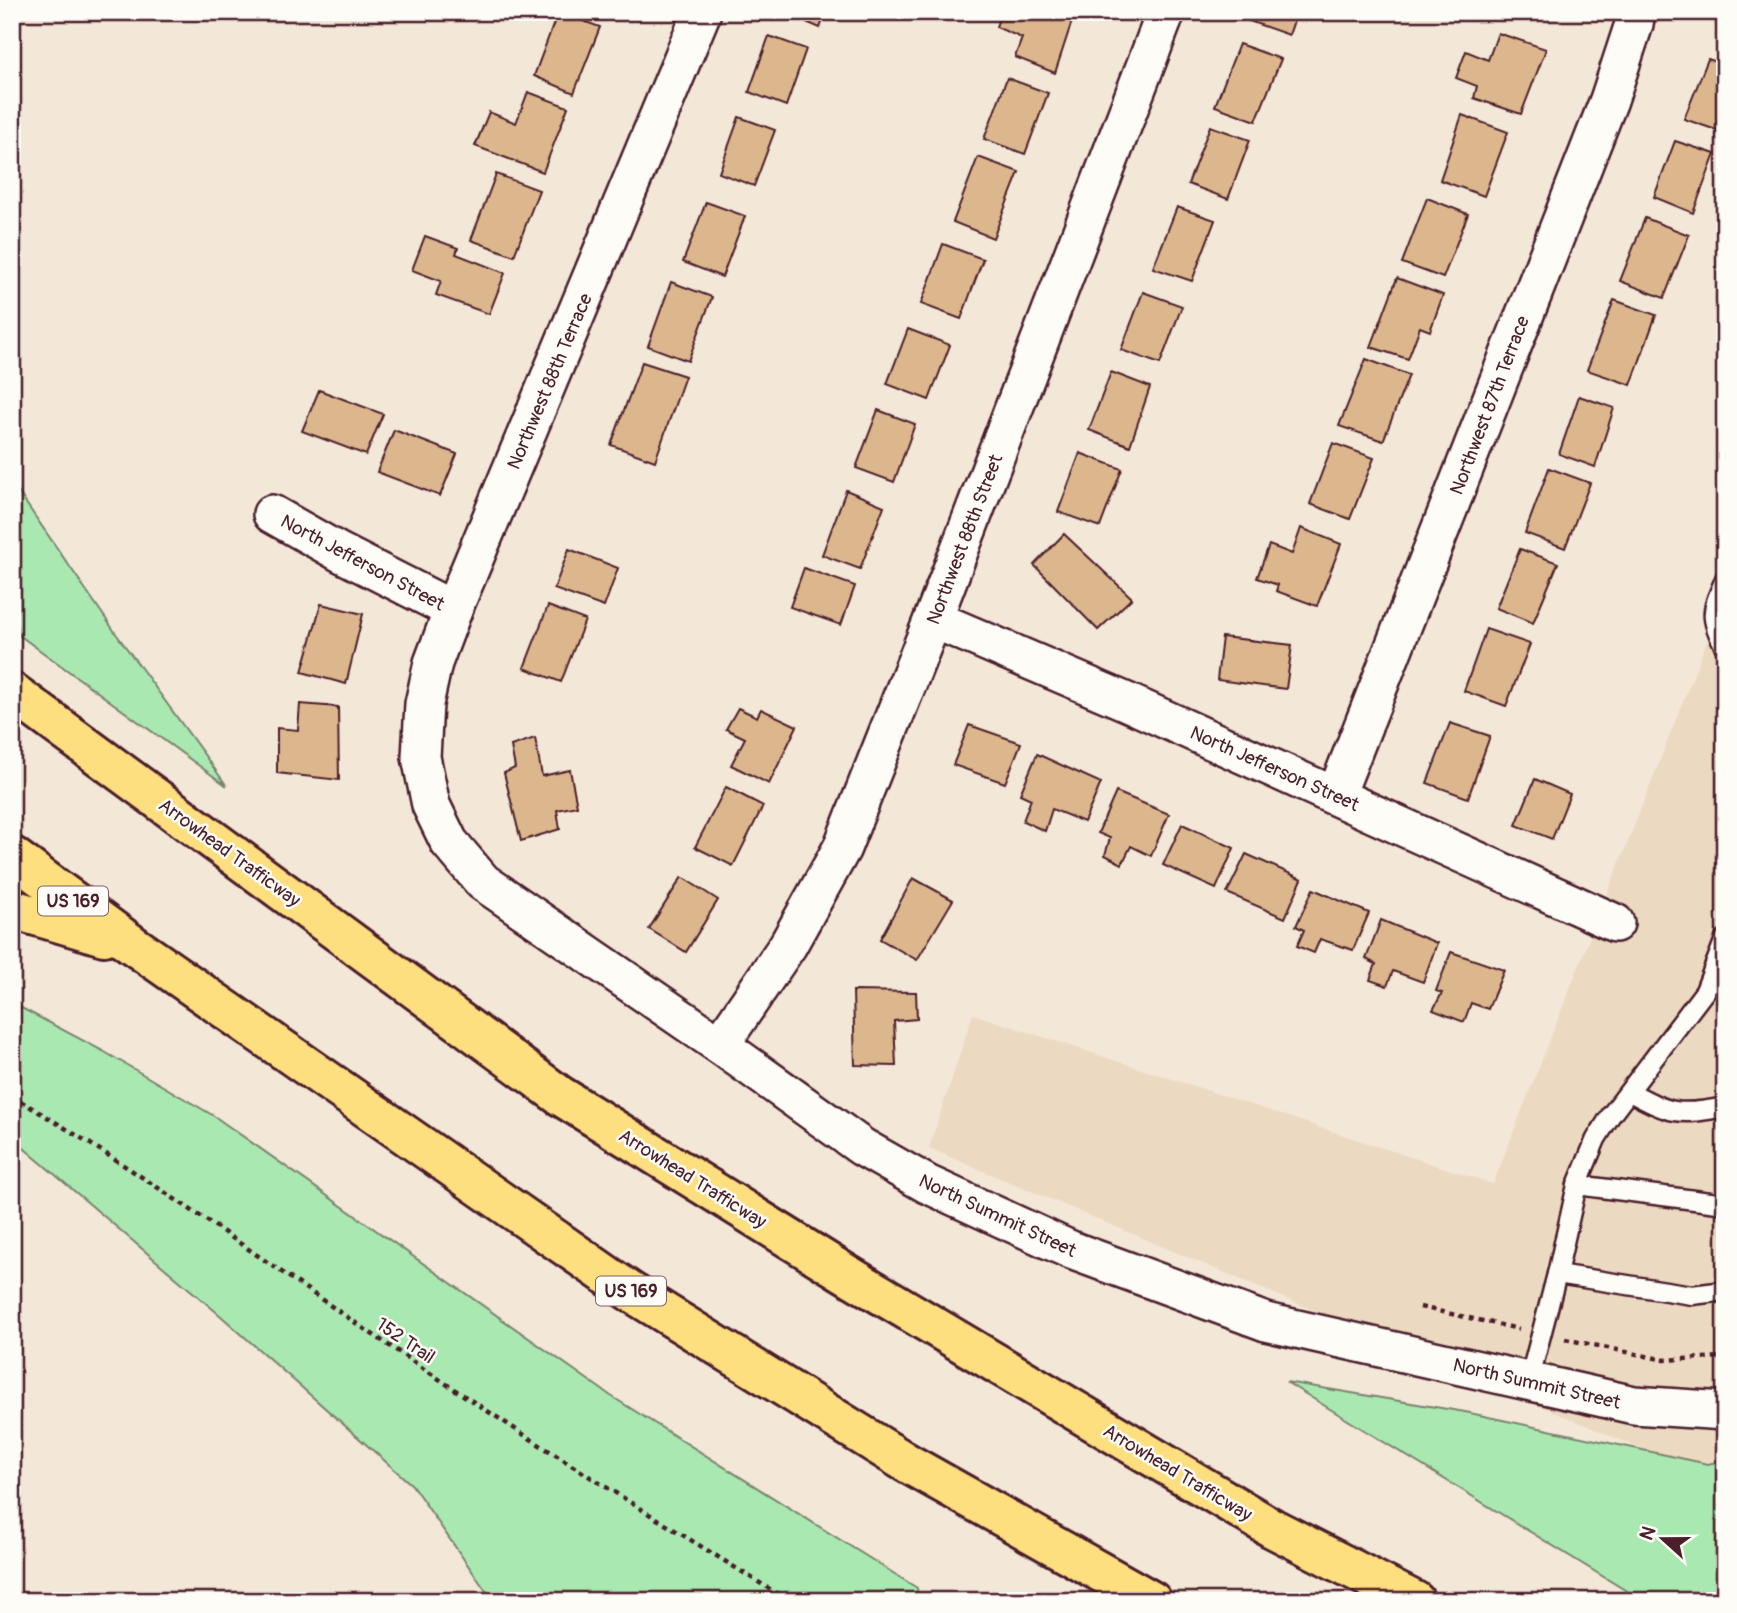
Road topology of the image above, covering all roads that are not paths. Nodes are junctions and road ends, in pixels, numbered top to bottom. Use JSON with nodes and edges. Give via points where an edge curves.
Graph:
{"nodes":[{"id":1,"x":702,"y":12,"type":"edge"},
{"id":2,"x":1166,"y":12,"type":"edge"},
{"id":3,"x":1636,"y":12,"type":"edge"},
{"id":4,"x":272,"y":514,"type":"dead end"},
{"id":5,"x":1725,"y":579,"type":"edge"},
{"id":6,"x":453,"y":610,"type":"junction"},
{"id":7,"x":933,"y":619,"type":"junction"},
{"id":8,"x":1725,"y":647,"type":"edge"},
{"id":9,"x":12,"y":692,"type":"edge"},
{"id":10,"x":421,"y":757,"type":"joint"},
{"id":11,"x":1336,"y":795,"type":"junction"},
{"id":12,"x":12,"y":856,"type":"edge"},
{"id":13,"x":12,"y":908,"type":"edge"},
{"id":14,"x":1615,"y":923,"type":"dead end"},
{"id":15,"x":1725,"y":939,"type":"edge"},
{"id":16,"x":133,"y":945,"type":"junction"},
{"id":17,"x":720,"y":1045,"type":"junction"},
{"id":18,"x":1630,"y":1092,"type":"junction"},
{"id":19,"x":1725,"y":1107,"type":"edge"},
{"id":20,"x":1577,"y":1185,"type":"junction"},
{"id":21,"x":1725,"y":1201,"type":"edge"},
{"id":22,"x":1557,"y":1274,"type":"junction"},
{"id":23,"x":1725,"y":1291,"type":"edge"},
{"id":24,"x":1529,"y":1381,"type":"junction"},
{"id":25,"x":1725,"y":1411,"type":"edge"},
{"id":26,"x":1152,"y":1601,"type":"edge"},
{"id":27,"x":1415,"y":1601,"type":"edge"}],
"edges":[{"from":1,"to":6,"type":"street","name":"Northwest 88th Terrace"},
{"from":2,"to":7,"type":"street","name":"Northwest 88th Street"},
{"from":3,"to":11,"type":"street","name":"Northwest 87th Terrace","via":[[1609,100]]},
{"from":4,"to":6,"type":"street","name":"North Jefferson Street"},
{"from":5,"to":8,"type":"lane","via":[[1712,611]]},
{"from":6,"to":10,"type":"street","name":"Northwest 88th Terrace","via":[[424,704]]},
{"from":7,"to":11,"type":"street","name":"North Jefferson Street"},
{"from":7,"to":17,"type":"street","name":"Northwest 88th Street","via":[[842,848],[788,945]]},
{"from":9,"to":27,"type":"highway","name":"Arrowhead Trafficway","via":[[559,1096],[1260,1521]]},
{"from":10,"to":17,"type":"street","name":"North Summit Street","via":[[430,805],[449,842],[482,882]]},
{"from":11,"to":14,"type":"street","name":"North Jefferson Street"},
{"from":12,"to":16,"type":"highway","number":"US 169"},
{"from":13,"to":16,"type":"highway"},
{"from":15,"to":18,"type":"lane","via":[[1705,991]]},
{"from":16,"to":26,"type":"highway","number":"US 169","via":[[631,1292],[907,1463]]},
{"from":17,"to":24,"type":"street","name":"North Summit Street","via":[[862,1147],[928,1184],[1071,1250],[1266,1322]]},
{"from":18,"to":19,"type":"lane","via":[[1659,1108],[1688,1114]]},
{"from":18,"to":20,"type":"lane","via":[[1596,1139]]},
{"from":20,"to":21,"type":"lane"},
{"from":20,"to":22,"type":"lane"},
{"from":22,"to":23,"type":"lane","via":[[1692,1295]]},
{"from":22,"to":24,"type":"lane"},
{"from":24,"to":25,"type":"street","name":"North Summit Street","via":[[1634,1405]]}]}
